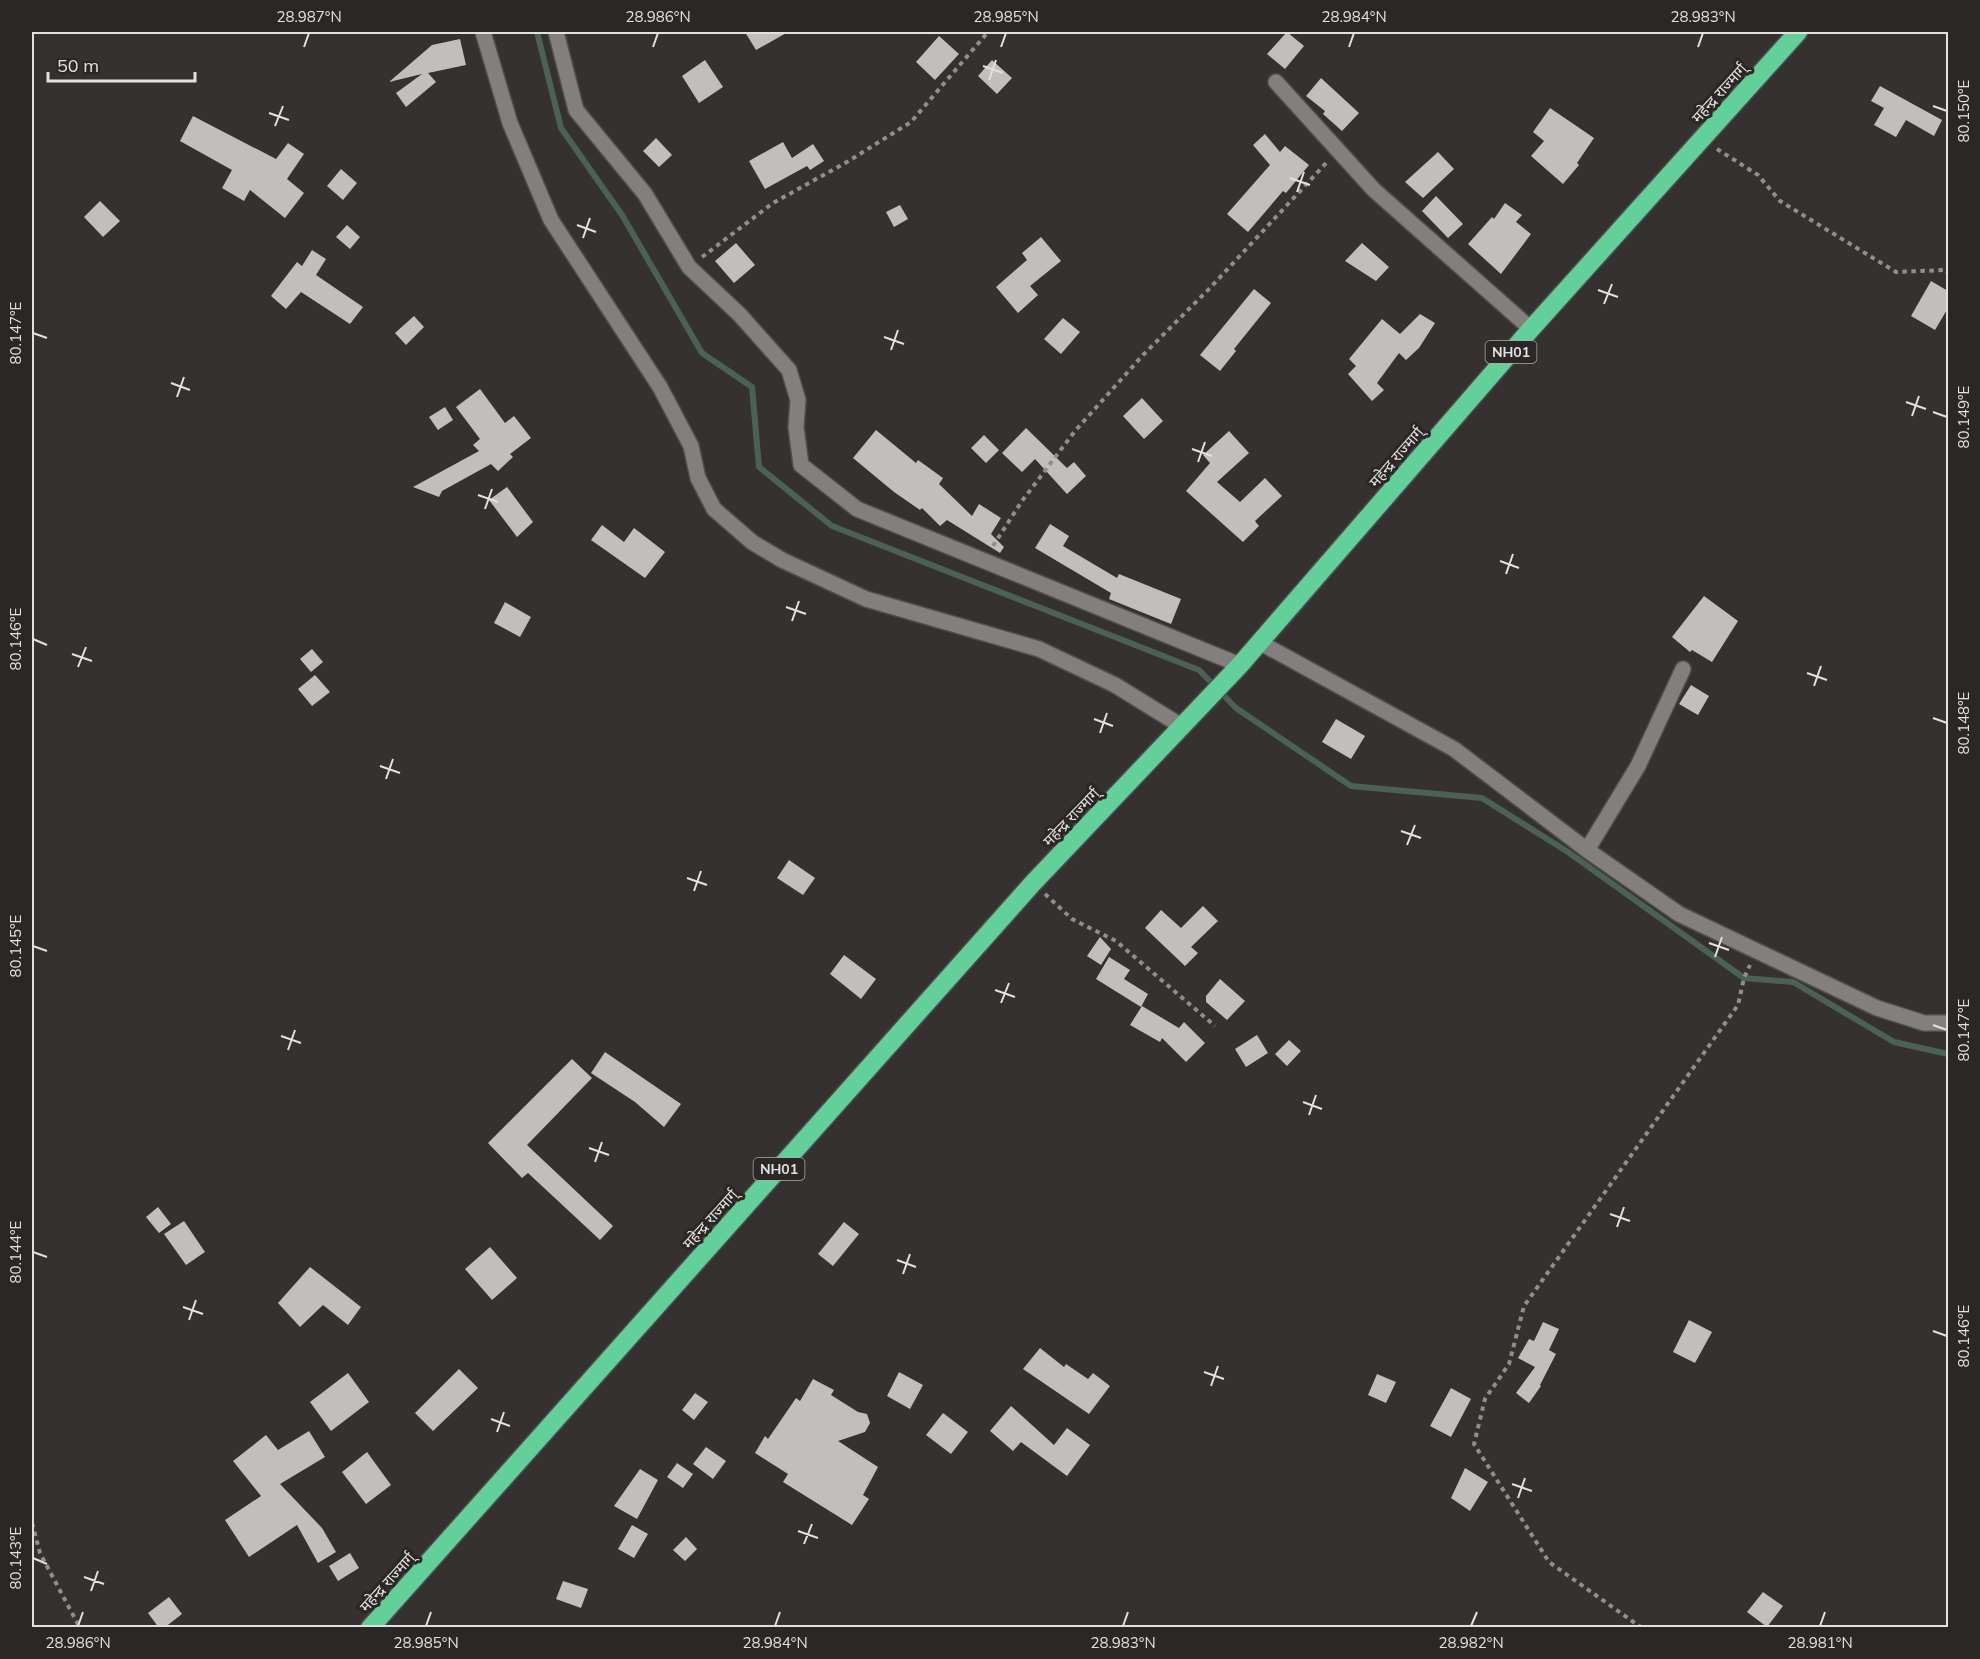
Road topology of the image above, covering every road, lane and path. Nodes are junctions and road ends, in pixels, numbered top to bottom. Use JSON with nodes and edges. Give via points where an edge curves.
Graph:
{"nodes":[{"id":1,"x":483,"y":32,"type":"edge"},
{"id":2,"x":556,"y":32,"type":"edge"},
{"id":3,"x":988,"y":32,"type":"edge"},
{"id":4,"x":1798,"y":32,"type":"edge"},
{"id":5,"x":1276,"y":82,"type":"dead end"},
{"id":6,"x":1702,"y":139,"type":"junction"},
{"id":7,"x":1338,"y":150,"type":"junction"},
{"id":8,"x":689,"y":267,"type":"junction"},
{"id":9,"x":1948,"y":273,"type":"edge"},
{"id":10,"x":1531,"y":329,"type":"junction"},
{"id":11,"x":982,"y":562,"type":"junction"},
{"id":12,"x":1259,"y":642,"type":"junction"},
{"id":13,"x":1683,"y":669,"type":"dead end"},
{"id":14,"x":1234,"y":671,"type":"junction"},
{"id":15,"x":1188,"y":721,"type":"junction"},
{"id":16,"x":1587,"y":850,"type":"junction"},
{"id":17,"x":1033,"y":883,"type":"junction"},
{"id":18,"x":1757,"y":951,"type":"junction"},
{"id":19,"x":1948,"y":1023,"type":"edge"},
{"id":20,"x":1215,"y":1026,"type":"dead end"},
{"id":21,"x":32,"y":1523,"type":"edge"},
{"id":22,"x":80,"y":1628,"type":"edge"},
{"id":23,"x":370,"y":1628,"type":"edge"},
{"id":24,"x":1642,"y":1628,"type":"edge"}],
"edges":[{"from":1,"to":15,"type":"street","via":[[510,123],[551,220],[660,387],[691,446],[698,478],[714,509],[752,542],[866,599],[1040,649]]},
{"from":2,"to":8,"type":"street","via":[[576,110],[645,194]]},
{"from":3,"to":8,"type":"path","via":[[911,122],[773,203]]},
{"from":4,"to":6,"type":"highway","name":"महेन्द्र राज्मार्ग्","number":"NH01"},
{"from":5,"to":7,"type":"street"},
{"from":6,"to":9,"type":"path","via":[[1758,175],[1780,201],[1896,272]]},
{"from":6,"to":10,"type":"highway","name":"महेन्द्र राज्मार्ग्","number":"NH01"},
{"from":7,"to":10,"type":"street","via":[[1417,230]]},
{"from":7,"to":11,"type":"path","via":[[1075,431]]},
{"from":8,"to":11,"type":"street","via":[[740,315],[789,370],[798,400],[796,427],[801,465],[857,509]]},
{"from":10,"to":12,"type":"highway","name":"महेन्द्र राज्मार्ग्","number":"NH01"},
{"from":11,"to":14,"type":"street"},
{"from":12,"to":14,"type":"highway","name":"महेन्द्र राज्मार्ग्","number":"NH01"},
{"from":12,"to":16,"type":"street","via":[[1454,749]]},
{"from":13,"to":16,"type":"street","via":[[1638,766]]},
{"from":14,"to":15,"type":"highway","name":"महेन्द्र राज्मार्ग्","number":"NH01"},
{"from":15,"to":17,"type":"highway","name":"महेन्द्र राज्मार्ग्","number":"NH01"},
{"from":16,"to":18,"type":"street","via":[[1679,914]]},
{"from":17,"to":20,"type":"path","via":[[1072,919],[1116,941]]},
{"from":17,"to":23,"type":"highway","name":"महेन्द्र राज्मार्ग्","number":"NH01"},
{"from":18,"to":19,"type":"street","via":[[1877,1008],[1924,1023]]},
{"from":18,"to":24,"type":"path","via":[[1744,978],[1738,1005],[1524,1306],[1509,1364],[1485,1399],[1474,1444],[1549,1562]]},
{"from":21,"to":22,"type":"path","via":[[40,1553]]}]}
